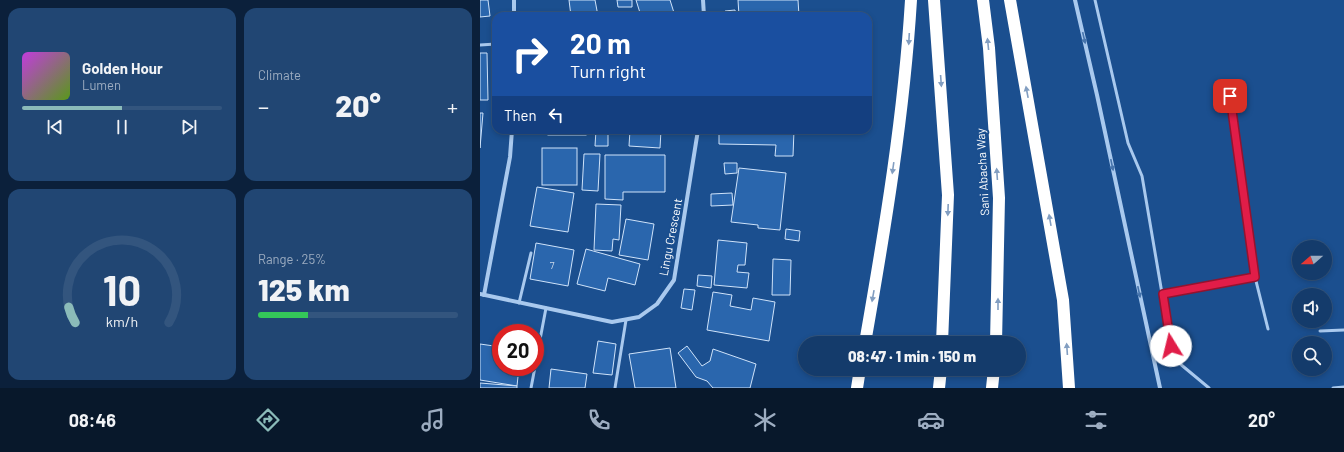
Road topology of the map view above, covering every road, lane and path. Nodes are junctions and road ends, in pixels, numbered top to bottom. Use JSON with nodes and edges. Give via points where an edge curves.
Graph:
{"nodes":[{"id":1,"x":514,"y":0,"type":"edge"},
{"id":2,"x":703,"y":0,"type":"edge"},
{"id":3,"x":911,"y":0,"type":"edge"},
{"id":4,"x":934,"y":0,"type":"edge"},
{"id":5,"x":983,"y":0,"type":"edge"},
{"id":6,"x":1010,"y":0,"type":"edge"},
{"id":7,"x":1075,"y":0,"type":"edge"},
{"id":8,"x":1095,"y":0,"type":"edge"},
{"id":9,"x":514,"y":12,"type":"edge"},
{"id":10,"x":704,"y":12,"type":"edge"},
{"id":11,"x":492,"y":44,"type":"edge"},
{"id":12,"x":480,"y":45,"type":"edge"},
{"id":13,"x":1230,"y":96,"type":"dead end"},
{"id":14,"x":512,"y":134,"type":"edge"},
{"id":15,"x":697,"y":134,"type":"edge"},
{"id":16,"x":531,"y":252,"type":"dead end"},
{"id":17,"x":1255,"y":277,"type":"junction"},
{"id":18,"x":1163,"y":294,"type":"junction"},
{"id":19,"x":482,"y":295,"type":"edge"},
{"id":20,"x":519,"y":302,"type":"junction"},
{"id":21,"x":546,"y":308,"type":"junction"},
{"id":22,"x":626,"y":320,"type":"junction"},
{"id":23,"x":543,"y":324,"type":"edge"},
{"id":24,"x":1268,"y":329,"type":"dead end"},
{"id":25,"x":1344,"y":330,"type":"edge"},
{"id":26,"x":1320,"y":331,"type":"dead end"},
{"id":27,"x":866,"y":336,"type":"edge"},
{"id":28,"x":942,"y":336,"type":"edge"},
{"id":29,"x":996,"y":336,"type":"edge"},
{"id":30,"x":533,"y":376,"type":"edge"},
{"id":31,"x":859,"y":376,"type":"edge"},
{"id":32,"x":940,"y":376,"type":"edge"},
{"id":33,"x":993,"y":376,"type":"edge"},
{"id":34,"x":1344,"y":387,"type":"edge"},
{"id":35,"x":531,"y":388,"type":"edge"},
{"id":36,"x":615,"y":388,"type":"edge"},
{"id":37,"x":857,"y":388,"type":"edge"},
{"id":38,"x":939,"y":388,"type":"edge"},
{"id":39,"x":992,"y":388,"type":"edge"},
{"id":40,"x":1069,"y":388,"type":"edge"},
{"id":41,"x":1160,"y":388,"type":"edge"},
{"id":42,"x":1209,"y":388,"type":"edge"},
{"id":43,"x":1333,"y":388,"type":"edge"}],
"edges":[{"from":1,"to":9,"type":"street"},
{"from":2,"to":10,"type":"street"},
{"from":3,"to":27,"type":"highway","one_way":true,"via":[[905,82],[887,218]]},
{"from":4,"to":28,"type":"highway","one_way":true,"via":[[948,195]]},
{"from":29,"to":5,"type":"highway","name":"Sani Abacha Way","one_way":true,"via":[[999,198],[989,48]]},
{"from":40,"to":6,"type":"highway","one_way":true,"via":[[1063,300]]},
{"from":7,"to":41,"type":"street","one_way":true,"via":[[1098,95]]},
{"from":8,"to":18,"type":"lane","via":[[1128,143],[1142,176]]},
{"from":11,"to":12,"type":"lane"},
{"from":13,"to":17,"type":"lane"},
{"from":14,"to":19,"type":"street","via":[[510,157]]},
{"from":15,"to":22,"type":"street","name":"Lingu Crescent","via":[[674,280],[657,304],[639,317]]},
{"from":16,"to":20,"type":"lane"},
{"from":17,"to":18,"type":"lane"},
{"from":17,"to":24,"type":"lane"},
{"from":18,"to":42,"type":"lane","via":[[1173,358]]},
{"from":19,"to":20,"type":"street","name":"Lingu Crescent"},
{"from":20,"to":21,"type":"street","name":"Lingu Crescent"},
{"from":21,"to":22,"type":"street","name":"Lingu Crescent","via":[[612,322]]},
{"from":21,"to":23,"type":"lane"},
{"from":22,"to":36,"type":"lane"},
{"from":25,"to":26,"type":"lane"},
{"from":30,"to":35,"type":"lane"},
{"from":31,"to":37,"type":"highway"},
{"from":32,"to":38,"type":"highway"},
{"from":33,"to":39,"type":"highway"},
{"from":34,"to":43,"type":"lane"}]}
